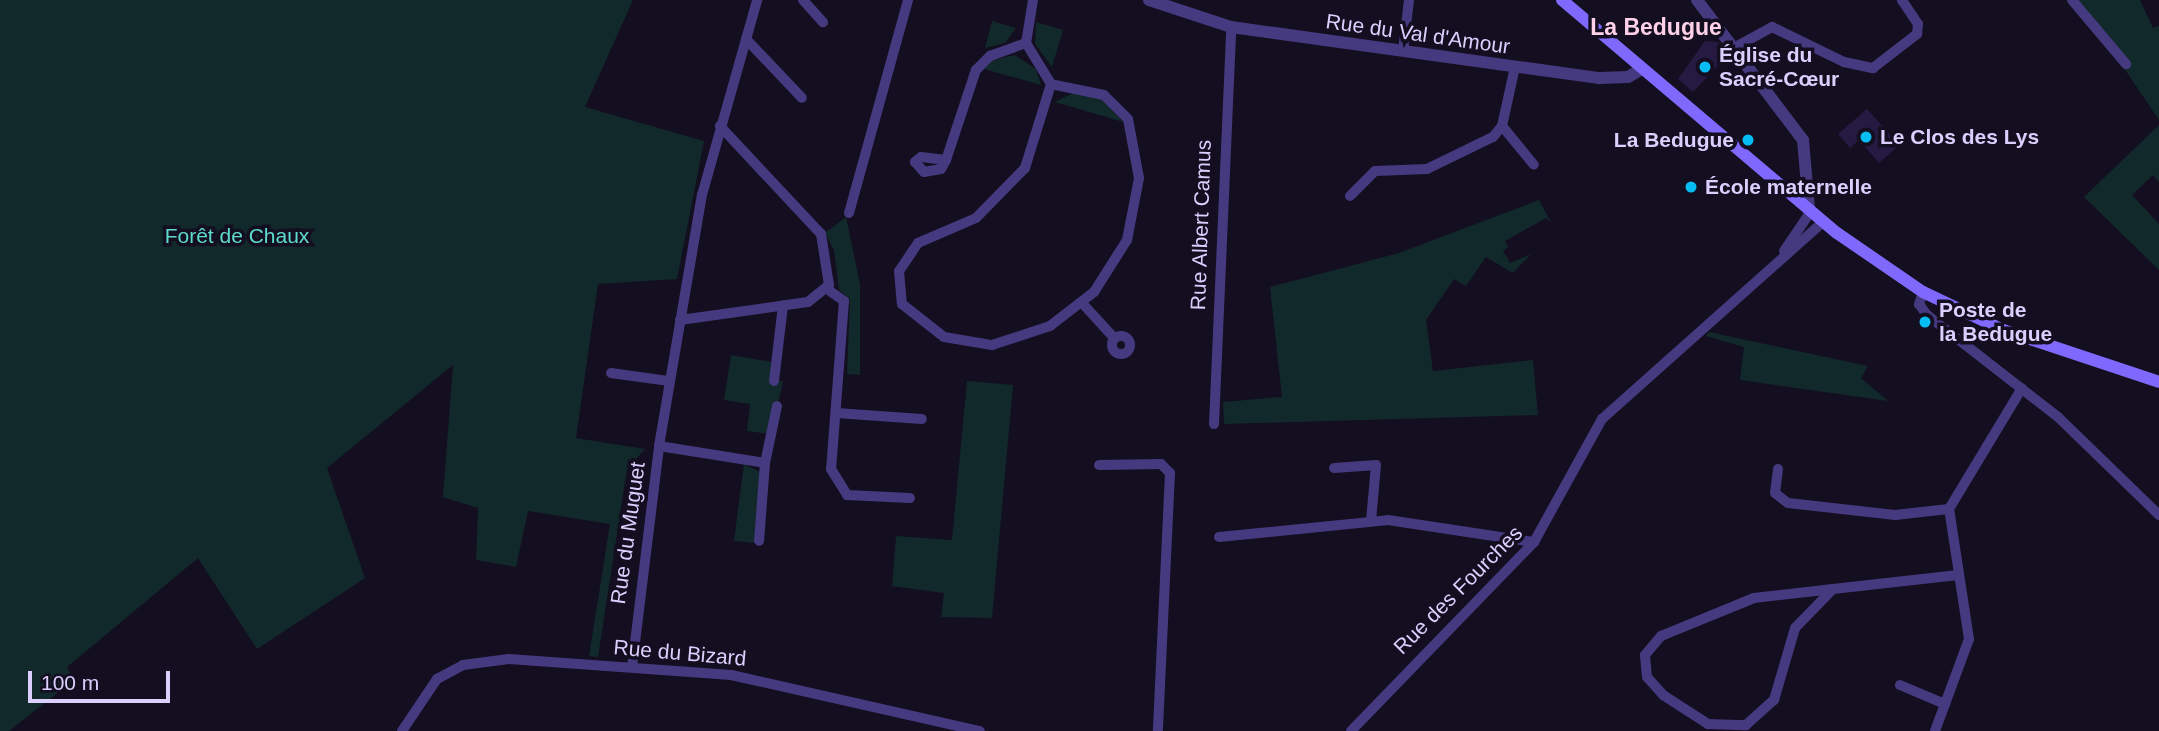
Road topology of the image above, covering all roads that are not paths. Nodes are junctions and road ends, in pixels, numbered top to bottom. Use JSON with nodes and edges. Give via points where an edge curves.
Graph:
{"nodes":[{"id":1,"x":757,"y":0,"type":"edge"},
{"id":2,"x":803,"y":0,"type":"edge"},
{"id":3,"x":908,"y":0,"type":"edge"},
{"id":4,"x":1033,"y":0,"type":"edge"},
{"id":5,"x":1149,"y":0,"type":"edge"},
{"id":6,"x":1409,"y":0,"type":"edge"},
{"id":7,"x":1562,"y":0,"type":"edge"},
{"id":8,"x":1697,"y":0,"type":"edge"},
{"id":9,"x":1902,"y":0,"type":"edge"},
{"id":10,"x":2072,"y":0,"type":"edge"},
{"id":11,"x":823,"y":22,"type":"dead end"},
{"id":12,"x":1231,"y":27,"type":"junction"},
{"id":13,"x":746,"y":39,"type":"junction"},
{"id":14,"x":1026,"y":43,"type":"junction"},
{"id":15,"x":1732,"y":49,"type":"junction"},
{"id":16,"x":1403,"y":51,"type":"junction"},
{"id":17,"x":2126,"y":64,"type":"dead end"},
{"id":18,"x":1515,"y":67,"type":"junction"},
{"id":19,"x":1642,"y":69,"type":"junction"},
{"id":20,"x":1051,"y":84,"type":"junction"},
{"id":21,"x":802,"y":98,"type":"dead end"},
{"id":22,"x":720,"y":126,"type":"junction"},
{"id":23,"x":1503,"y":126,"type":"junction"},
{"id":24,"x":946,"y":160,"type":"dead end"},
{"id":25,"x":1534,"y":165,"type":"dead end"},
{"id":26,"x":1350,"y":196,"type":"dead end"},
{"id":27,"x":1810,"y":210,"type":"junction"},
{"id":28,"x":849,"y":213,"type":"dead end"},
{"id":29,"x":1823,"y":222,"type":"junction"},
{"id":30,"x":1779,"y":257,"type":"junction"},
{"id":31,"x":827,"y":289,"type":"junction"},
{"id":32,"x":1923,"y":292,"type":"junction"},
{"id":33,"x":1083,"y":304,"type":"junction"},
{"id":34,"x":783,"y":306,"type":"junction"},
{"id":35,"x":680,"y":320,"type":"junction"},
{"id":36,"x":1114,"y":338,"type":"dead end"},
{"id":37,"x":611,"y":373,"type":"dead end"},
{"id":38,"x":669,"y":381,"type":"junction"},
{"id":39,"x":774,"y":381,"type":"dead end"},
{"id":40,"x":2159,"y":382,"type":"edge"},
{"id":41,"x":2022,"y":388,"type":"junction"},
{"id":42,"x":777,"y":406,"type":"dead end"},
{"id":43,"x":836,"y":413,"type":"junction"},
{"id":44,"x":922,"y":419,"type":"dead end"},
{"id":45,"x":1214,"y":424,"type":"dead end"},
{"id":46,"x":659,"y":446,"type":"junction"},
{"id":47,"x":765,"y":463,"type":"junction"},
{"id":48,"x":1099,"y":465,"type":"dead end"},
{"id":49,"x":1334,"y":468,"type":"dead end"},
{"id":50,"x":1778,"y":469,"type":"dead end"},
{"id":51,"x":910,"y":498,"type":"dead end"},
{"id":52,"x":1949,"y":509,"type":"junction"},
{"id":53,"x":2159,"y":515,"type":"edge"},
{"id":54,"x":1371,"y":521,"type":"junction"},
{"id":55,"x":1219,"y":537,"type":"dead end"},
{"id":56,"x":758,"y":541,"type":"dead end"},
{"id":57,"x":1534,"y":542,"type":"junction"},
{"id":58,"x":1958,"y":575,"type":"junction"},
{"id":59,"x":1833,"y":589,"type":"junction"},
{"id":60,"x":632,"y":667,"type":"junction"},
{"id":61,"x":1900,"y":685,"type":"dead end"},
{"id":62,"x":1945,"y":704,"type":"junction"},
{"id":63,"x":402,"y":731,"type":"edge"},
{"id":64,"x":979,"y":731,"type":"edge"},
{"id":65,"x":1157,"y":731,"type":"edge"},
{"id":66,"x":1351,"y":731,"type":"edge"},
{"id":67,"x":1935,"y":731,"type":"edge"}],
"edges":[{"from":1,"to":13,"type":"street","name":"Rue du Muguet"},
{"from":2,"to":11,"type":"street"},
{"from":3,"to":28,"type":"street"},
{"from":4,"to":14,"type":"street"},
{"from":5,"to":12,"type":"street","name":"Rue du Val d'Amour"},
{"from":6,"to":16,"type":"street"},
{"from":7,"to":19,"type":"main road"},
{"from":8,"to":15,"type":"street"},
{"from":9,"to":15,"type":"street","via":[[1919,24],[1917,34],[1873,68],[1844,62],[1772,27]]},
{"from":10,"to":17,"type":"street"},
{"from":12,"to":16,"type":"street","name":"Rue du Val d'Amour"},
{"from":12,"to":45,"type":"street","name":"Rue Albert Camus"},
{"from":13,"to":21,"type":"street"},
{"from":13,"to":22,"type":"street","name":"Rue du Muguet"},
{"from":14,"to":20,"type":"street"},
{"from":14,"to":24,"type":"street","via":[[990,55],[976,70]]},
{"from":15,"to":27,"type":"street","via":[[1803,141]]},
{"from":16,"to":18,"type":"street","name":"Rue du Val d'Amour"},
{"from":18,"to":19,"type":"street","name":"Rue du Val d'Amour","via":[[1612,79]]},
{"from":18,"to":23,"type":"street"},
{"from":19,"to":27,"type":"main road"},
{"from":20,"to":33,"type":"street","via":[[1084,88],[1111,100],[1128,119],[1137,150],[1132,226],[1115,263]]},
{"from":20,"to":33,"type":"street","via":[[1038,136],[1018,178],[976,218],[918,243],[902,260],[897,289],[908,312],[925,326],[972,344],[1026,337]]},
{"from":22,"to":31,"type":"street","via":[[821,234],[830,273]]},
{"from":22,"to":35,"type":"street","name":"Rue du Muguet","via":[[702,195]]},
{"from":23,"to":25,"type":"street"},
{"from":23,"to":26,"type":"street","via":[[1486,142],[1427,169],[1375,172]]},
{"from":27,"to":29,"type":"main road"},
{"from":27,"to":30,"type":"street","name":"Rue des Fourches"},
{"from":29,"to":30,"type":"street","name":"Rue des Fourches"},
{"from":29,"to":32,"type":"main road"},
{"from":30,"to":57,"type":"street","name":"Rue des Fourches","via":[[1602,419]]},
{"from":31,"to":34,"type":"street","via":[[817,299]]},
{"from":31,"to":43,"type":"street","via":[[844,301]]},
{"from":32,"to":40,"type":"main road","via":[[2003,330]]},
{"from":32,"to":41,"type":"street","via":[[1919,304],[1927,315]]},
{"from":33,"to":36,"type":"street"},
{"from":34,"to":35,"type":"street"},
{"from":34,"to":39,"type":"street"},
{"from":35,"to":38,"type":"street","name":"Rue du Muguet"},
{"from":37,"to":38,"type":"street"},
{"from":38,"to":46,"type":"street","name":"Rue du Muguet"},
{"from":41,"to":52,"type":"street"},
{"from":41,"to":53,"type":"street"},
{"from":42,"to":47,"type":"street"},
{"from":43,"to":44,"type":"street"},
{"from":43,"to":51,"type":"street","via":[[831,469],[847,495]]},
{"from":46,"to":47,"type":"street","name":"Rue du Muguet"},
{"from":46,"to":60,"type":"street","name":"Rue du Muguet"},
{"from":47,"to":56,"type":"street"},
{"from":48,"to":65,"type":"street","via":[[1161,464],[1170,473]]},
{"from":49,"to":54,"type":"street","via":[[1376,465]]},
{"from":50,"to":52,"type":"street","via":[[1776,493],[1788,502],[1895,515]]},
{"from":52,"to":58,"type":"street"},
{"from":54,"to":55,"type":"street"},
{"from":54,"to":57,"type":"street","via":[[1461,528]]},
{"from":57,"to":66,"type":"street","name":"Rue des Fourches","via":[[1390,685]]},
{"from":58,"to":59,"type":"street"},
{"from":58,"to":62,"type":"street","via":[[1969,639]]},
{"from":59,"to":59,"type":"street","via":[[1795,628],[1774,701],[1755,721],[1735,728],[1708,724],[1663,695],[1647,677],[1645,655],[1661,636],[1754,598]]},
{"from":60,"to":63,"type":"street","name":"Rue du Bizard","via":[[509,659],[463,666],[428,689]]},
{"from":60,"to":64,"type":"street","name":"Rue du Bizard","via":[[769,681]]},
{"from":61,"to":62,"type":"street"},
{"from":62,"to":67,"type":"street"}]}
